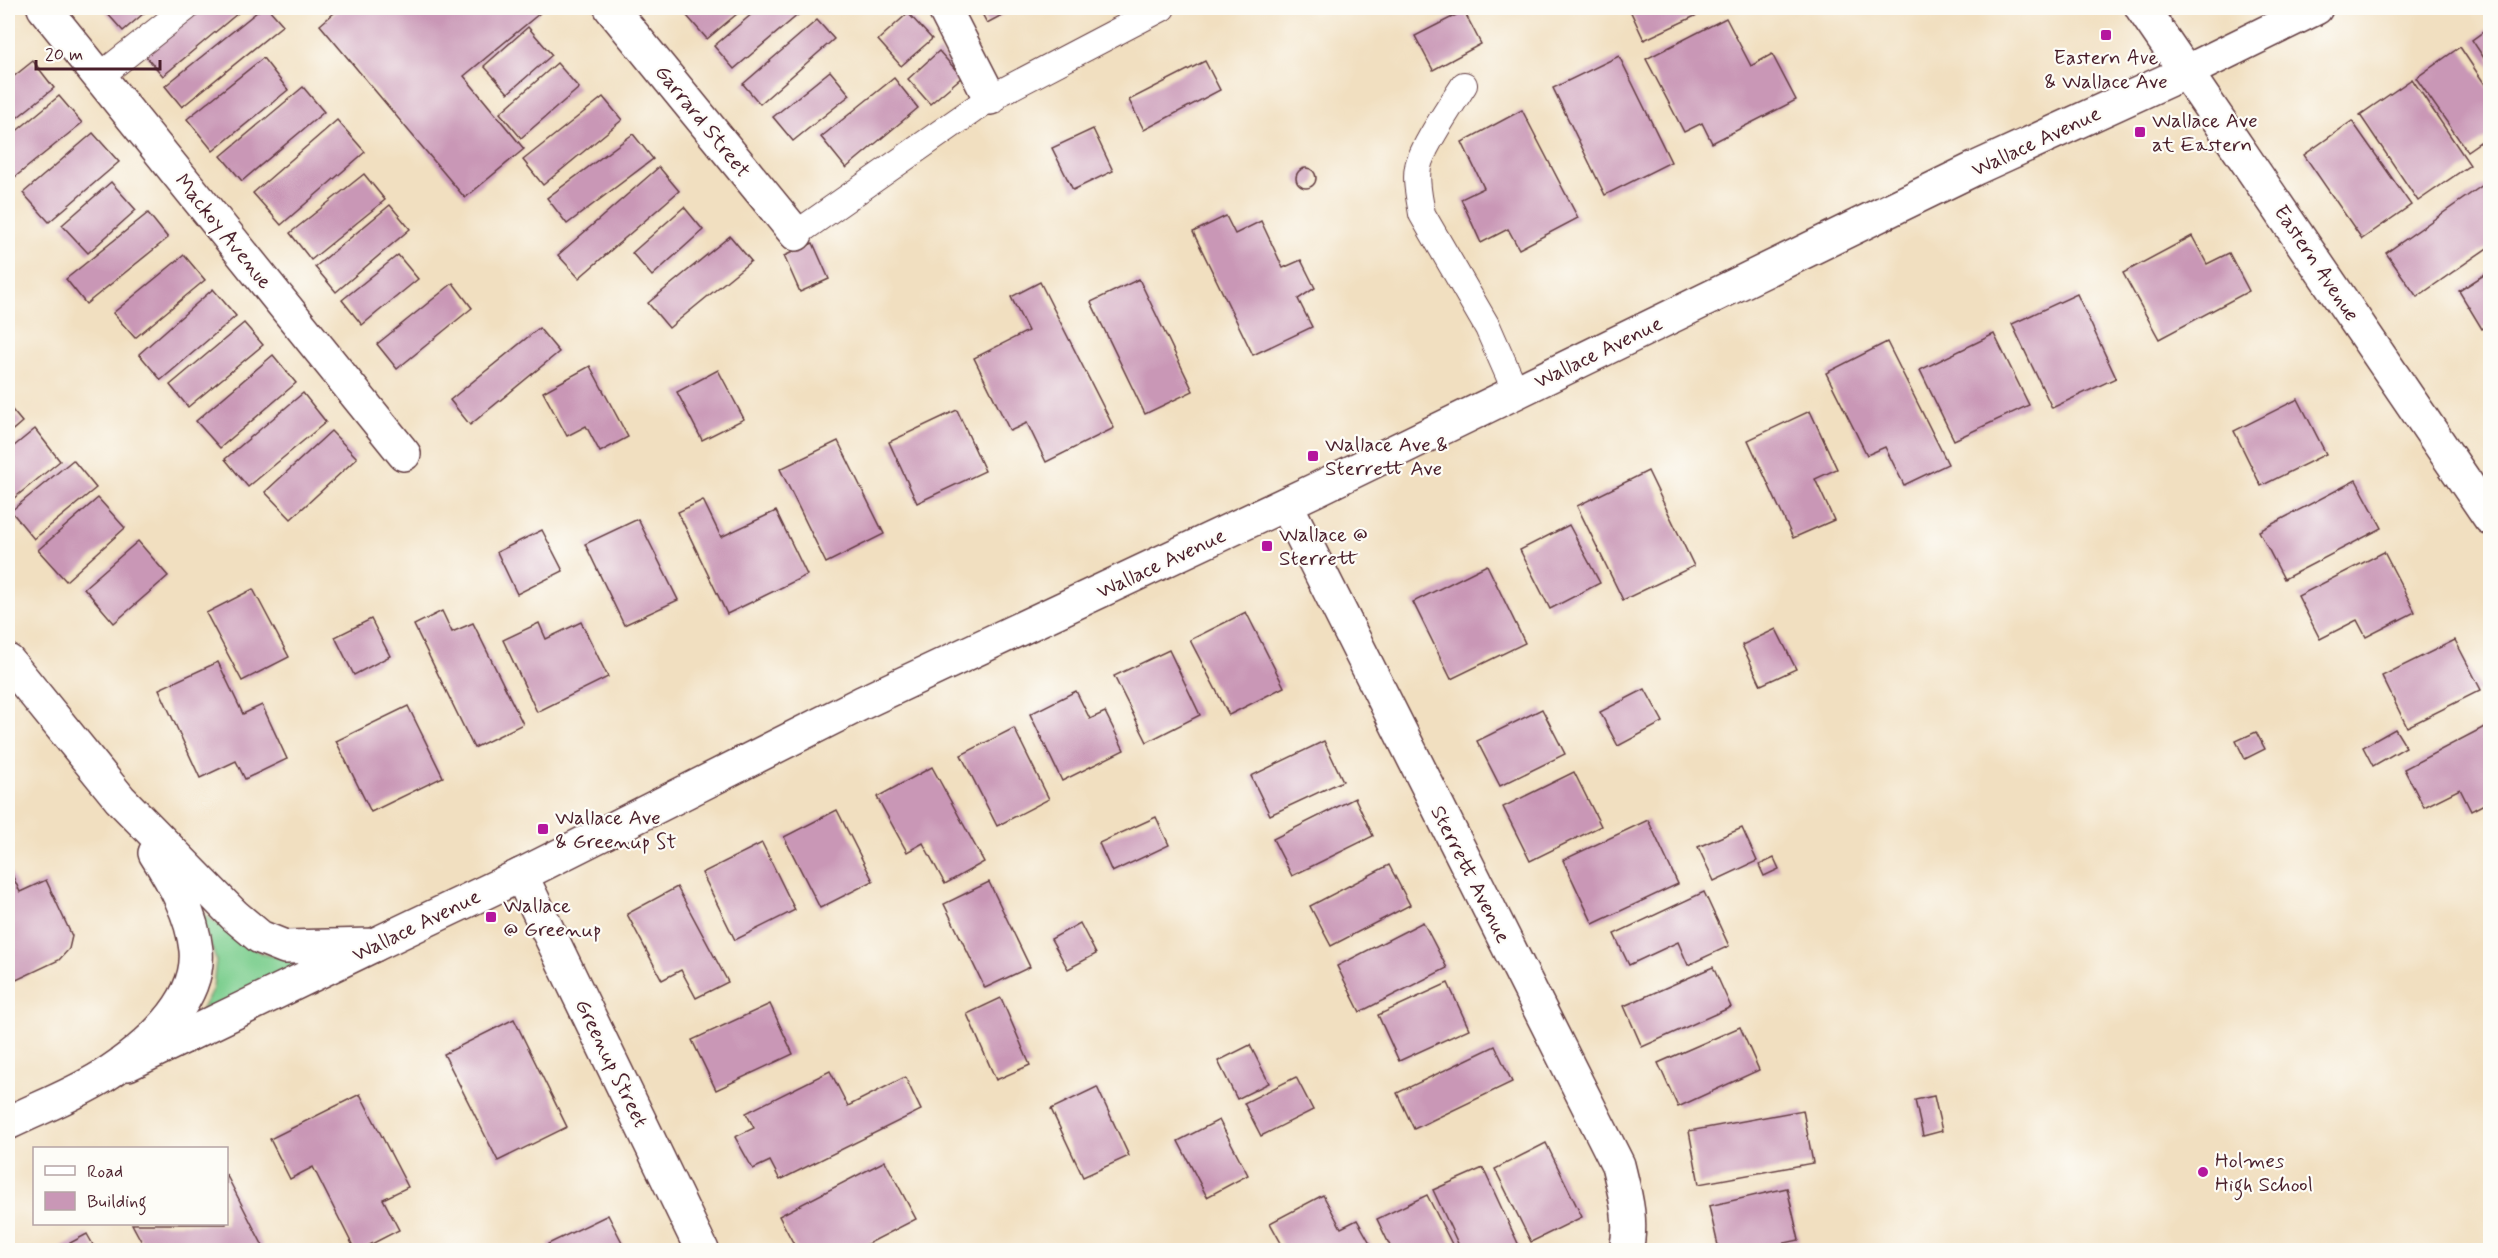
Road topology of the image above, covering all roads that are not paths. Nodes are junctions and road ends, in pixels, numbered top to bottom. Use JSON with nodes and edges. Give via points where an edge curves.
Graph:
{"nodes":[{"id":1,"x":44,"y":8,"type":"edge"},
{"id":2,"x":186,"y":8,"type":"edge"},
{"id":3,"x":611,"y":8,"type":"edge"},
{"id":4,"x":944,"y":8,"type":"edge"},
{"id":5,"x":1162,"y":8,"type":"edge"},
{"id":6,"x":2142,"y":8,"type":"edge"},
{"id":7,"x":2316,"y":8,"type":"edge"},
{"id":8,"x":2186,"y":72,"type":"junction"},
{"id":9,"x":100,"y":76,"type":"junction"},
{"id":10,"x":1464,"y":85,"type":"dead end"},
{"id":11,"x":990,"y":98,"type":"junction"},
{"id":12,"x":795,"y":234,"type":"joint"},
{"id":13,"x":1516,"y":392,"type":"junction"},
{"id":14,"x":404,"y":454,"type":"dead end"},
{"id":15,"x":1286,"y":504,"type":"junction"},
{"id":16,"x":2490,"y":518,"type":"edge"},
{"id":17,"x":8,"y":661,"type":"edge"},
{"id":18,"x":120,"y":799,"type":"junction"},
{"id":19,"x":521,"y":875,"type":"junction"},
{"id":20,"x":374,"y":945,"type":"junction"},
{"id":21,"x":102,"y":1077,"type":"junction"},
{"id":22,"x":8,"y":1124,"type":"edge"},
{"id":23,"x":702,"y":1251,"type":"edge"},
{"id":24,"x":1626,"y":1251,"type":"edge"}],
"edges":[{"from":1,"to":9,"type":"street","name":"Mackoy Avenue"},
{"from":2,"to":9,"type":"lane"},
{"from":3,"to":12,"type":"street","name":"Garrard Street"},
{"from":4,"to":11,"type":"street"},
{"from":5,"to":11,"type":"lane"},
{"from":6,"to":8,"type":"street","name":"Eastern Avenue"},
{"from":7,"to":8,"type":"street","name":"Wallace Avenue"},
{"from":8,"to":13,"type":"street","name":"Wallace Avenue","via":[[1976,168]]},
{"from":8,"to":16,"type":"street","name":"Eastern Avenue"},
{"from":9,"to":14,"type":"street","name":"Mackoy Avenue"},
{"from":10,"to":13,"type":"lane","via":[[1418,166],[1422,214],[1488,327]]},
{"from":11,"to":12,"type":"lane"},
{"from":13,"to":15,"type":"street","name":"Wallace Avenue"},
{"from":15,"to":19,"type":"street","name":"Wallace Avenue","via":[[862,704]]},
{"from":15,"to":24,"type":"street","name":"Sterrett Avenue","via":[[1618,1164],[1630,1232]]},
{"from":17,"to":18,"type":"street"},
{"from":18,"to":20,"type":"street","via":[[260,937],[285,947]]},
{"from":18,"to":21,"type":"street","via":[[177,888],[196,951],[185,999],[161,1031]]},
{"from":19,"to":20,"type":"street","name":"Wallace Avenue"},
{"from":19,"to":23,"type":"street","name":"Greenup Street"},
{"from":20,"to":21,"type":"street","name":"Wallace Avenue"},
{"from":21,"to":22,"type":"street","name":"Wallace Avenue"}]}
